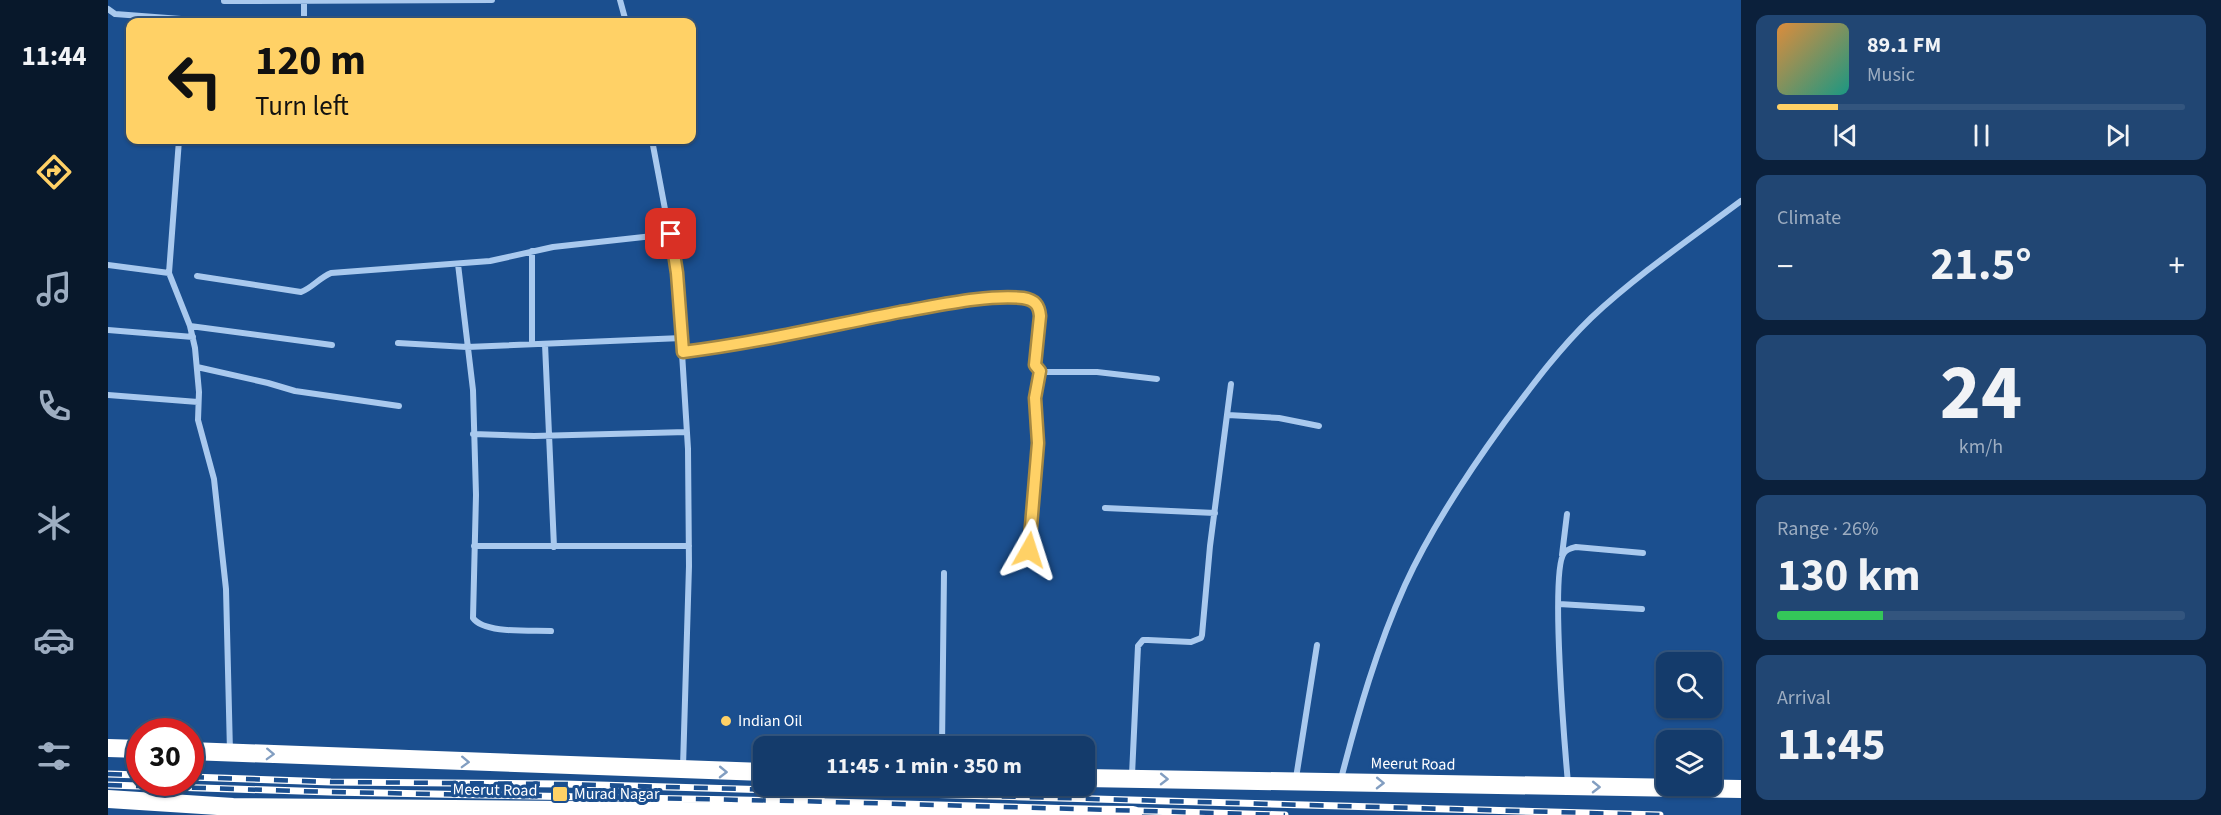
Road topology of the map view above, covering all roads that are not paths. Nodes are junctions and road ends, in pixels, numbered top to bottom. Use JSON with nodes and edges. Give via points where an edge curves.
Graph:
{"nodes":[{"id":1,"x":492,"y":0,"type":"edge"},
{"id":2,"x":620,"y":0,"type":"edge"},
{"id":3,"x":224,"y":1,"type":"edge"},
{"id":4,"x":304,"y":1,"type":"edge"},
{"id":5,"x":108,"y":9,"type":"edge"},
{"id":6,"x":168,"y":18,"type":"edge"},
{"id":7,"x":304,"y":18,"type":"edge"},
{"id":8,"x":625,"y":18,"type":"edge"},
{"id":9,"x":179,"y":144,"type":"edge"},
{"id":10,"x":653,"y":144,"type":"edge"},
{"id":11,"x":1741,"y":201,"type":"edge"},
{"id":12,"x":671,"y":234,"type":"junction"},
{"id":13,"x":532,"y":251,"type":"junction"},
{"id":14,"x":458,"y":264,"type":"junction"},
{"id":15,"x":108,"y":265,"type":"edge"},
{"id":16,"x":169,"y":273,"type":"junction"},
{"id":17,"x":197,"y":276,"type":"dead end"},
{"id":18,"x":190,"y":326,"type":"junction"},
{"id":19,"x":108,"y":330,"type":"edge"},
{"id":20,"x":193,"y":337,"type":"junction"},
{"id":21,"x":682,"y":338,"type":"junction"},
{"id":22,"x":398,"y":343,"type":"dead end"},
{"id":23,"x":532,"y":344,"type":"junction"},
{"id":24,"x":545,"y":344,"type":"junction"},
{"id":25,"x":332,"y":345,"type":"dead end"},
{"id":26,"x":469,"y":346,"type":"junction"},
{"id":27,"x":683,"y":352,"type":"junction"},
{"id":28,"x":197,"y":367,"type":"junction"},
{"id":29,"x":1040,"y":371,"type":"junction"},
{"id":30,"x":1157,"y":379,"type":"dead end"},
{"id":31,"x":1232,"y":384,"type":"dead end"},
{"id":32,"x":108,"y":395,"type":"edge"},
{"id":33,"x":198,"y":402,"type":"junction"},
{"id":34,"x":399,"y":406,"type":"dead end"},
{"id":35,"x":1228,"y":415,"type":"junction"},
{"id":36,"x":1319,"y":426,"type":"dead end"},
{"id":37,"x":687,"y":432,"type":"junction"},
{"id":38,"x":473,"y":434,"type":"junction"},
{"id":39,"x":550,"y":435,"type":"junction"},
{"id":40,"x":1105,"y":508,"type":"dead end"},
{"id":41,"x":1215,"y":513,"type":"junction"},
{"id":42,"x":1567,"y":514,"type":"dead end"},
{"id":43,"x":474,"y":546,"type":"junction"},
{"id":44,"x":689,"y":546,"type":"junction"},
{"id":45,"x":554,"y":547,"type":"junction"},
{"id":46,"x":1029,"y":550,"type":"dead end"},
{"id":47,"x":1643,"y":553,"type":"dead end"},
{"id":48,"x":1562,"y":558,"type":"junction"},
{"id":49,"x":944,"y":573,"type":"dead end"},
{"id":50,"x":1559,"y":604,"type":"junction"},
{"id":51,"x":1642,"y":609,"type":"dead end"},
{"id":52,"x":551,"y":631,"type":"dead end"},
{"id":53,"x":1317,"y":645,"type":"dead end"},
{"id":54,"x":942,"y":736,"type":"edge"},
{"id":55,"x":108,"y":748,"type":"edge"},
{"id":56,"x":126,"y":749,"type":"edge"},
{"id":57,"x":204,"y":752,"type":"edge"},
{"id":58,"x":230,"y":753,"type":"junction"},
{"id":59,"x":682,"y":771,"type":"junction"},
{"id":60,"x":753,"y":772,"type":"edge"},
{"id":61,"x":1095,"y":778,"type":"edge"},
{"id":62,"x":1132,"y":779,"type":"junction"},
{"id":63,"x":1296,"y":782,"type":"junction"},
{"id":64,"x":1340,"y":782,"type":"junction"},
{"id":65,"x":1569,"y":786,"type":"junction"},
{"id":66,"x":1741,"y":789,"type":"edge"},
{"id":67,"x":816,"y":796,"type":"edge"},
{"id":68,"x":108,"y":799,"type":"edge"},
{"id":69,"x":232,"y":811,"type":"edge"},
{"id":70,"x":815,"y":813,"type":"junction"},
{"id":71,"x":1094,"y":815,"type":"edge"},
{"id":72,"x":1133,"y":815,"type":"edge"}],
"edges":[{"from":1,"to":4,"type":"street"},
{"from":2,"to":8,"type":"street"},
{"from":3,"to":4,"type":"street"},
{"from":4,"to":7,"type":"street"},
{"from":5,"to":6,"type":"street","via":[[115,14]]},
{"from":9,"to":16,"type":"street"},
{"from":10,"to":12,"type":"street"},
{"from":11,"to":64,"type":"street","via":[[1590,319],[1549,365],[1491,442],[1431,535],[1404,587],[1372,671]]},
{"from":12,"to":13,"type":"street"},
{"from":12,"to":21,"type":"street"},
{"from":13,"to":14,"type":"street","via":[[499,260]]},
{"from":13,"to":23,"type":"street"},
{"from":14,"to":17,"type":"street","via":[[331,273],[301,292]]},
{"from":14,"to":26,"type":"street"},
{"from":15,"to":16,"type":"street"},
{"from":16,"to":18,"type":"street"},
{"from":18,"to":20,"type":"street"},
{"from":18,"to":25,"type":"street"},
{"from":19,"to":20,"type":"street"},
{"from":20,"to":28,"type":"street"},
{"from":21,"to":24,"type":"street"},
{"from":21,"to":27,"type":"street"},
{"from":22,"to":26,"type":"street"},
{"from":23,"to":24,"type":"street"},
{"from":23,"to":26,"type":"street"},
{"from":24,"to":39,"type":"street"},
{"from":26,"to":38,"type":"street"},
{"from":27,"to":29,"type":"street","via":[[917,309],[1024,298],[1039,308],[1035,365]]},
{"from":27,"to":37,"type":"street"},
{"from":28,"to":33,"type":"street"},
{"from":28,"to":34,"type":"street","via":[[295,391]]},
{"from":29,"to":30,"type":"street"},
{"from":29,"to":46,"type":"street","via":[[1035,398],[1038,443]]},
{"from":31,"to":35,"type":"street"},
{"from":32,"to":33,"type":"street"},
{"from":33,"to":58,"type":"street","via":[[198,420],[214,479],[226,589]]},
{"from":35,"to":36,"type":"street","via":[[1279,418]]},
{"from":35,"to":41,"type":"street"},
{"from":37,"to":39,"type":"street"},
{"from":37,"to":44,"type":"street"},
{"from":38,"to":39,"type":"street"},
{"from":38,"to":43,"type":"street"},
{"from":39,"to":45,"type":"street"},
{"from":40,"to":41,"type":"street"},
{"from":41,"to":62,"type":"street","via":[[1201,638],[1191,642],[1143,640],[1138,646]]},
{"from":42,"to":48,"type":"street"},
{"from":43,"to":45,"type":"street"},
{"from":43,"to":52,"type":"street","via":[[472,611],[476,623],[492,629]]},
{"from":44,"to":45,"type":"street"},
{"from":44,"to":59,"type":"street"},
{"from":47,"to":48,"type":"street","via":[[1576,547]]},
{"from":48,"to":50,"type":"street"},
{"from":49,"to":54,"type":"street"},
{"from":50,"to":51,"type":"street"},
{"from":50,"to":65,"type":"street"},
{"from":53,"to":63,"type":"street"},
{"from":55,"to":56,"type":"highway"},
{"from":57,"to":58,"type":"highway","name":"Meerut Road"},
{"from":58,"to":59,"type":"highway","name":"Meerut Road","one_way":true},
{"from":59,"to":60,"type":"highway","name":"Meerut Road","one_way":true},
{"from":61,"to":62,"type":"highway","name":"Meerut Road"},
{"from":62,"to":63,"type":"highway","name":"Meerut Road","one_way":true},
{"from":63,"to":64,"type":"highway","name":"Meerut Road"},
{"from":64,"to":65,"type":"highway","name":"Meerut Road","one_way":true},
{"from":65,"to":66,"type":"highway","name":"Meerut Road","one_way":true},
{"from":67,"to":70,"type":"highway"},
{"from":68,"to":69,"type":"highway","name":"Meerut Road"},
{"from":69,"to":70,"type":"highway","name":"Meerut Road"},
{"from":70,"to":71,"type":"highway","name":"Meerut Road"},
{"from":71,"to":72,"type":"highway","name":"Meerut Road"}]}
